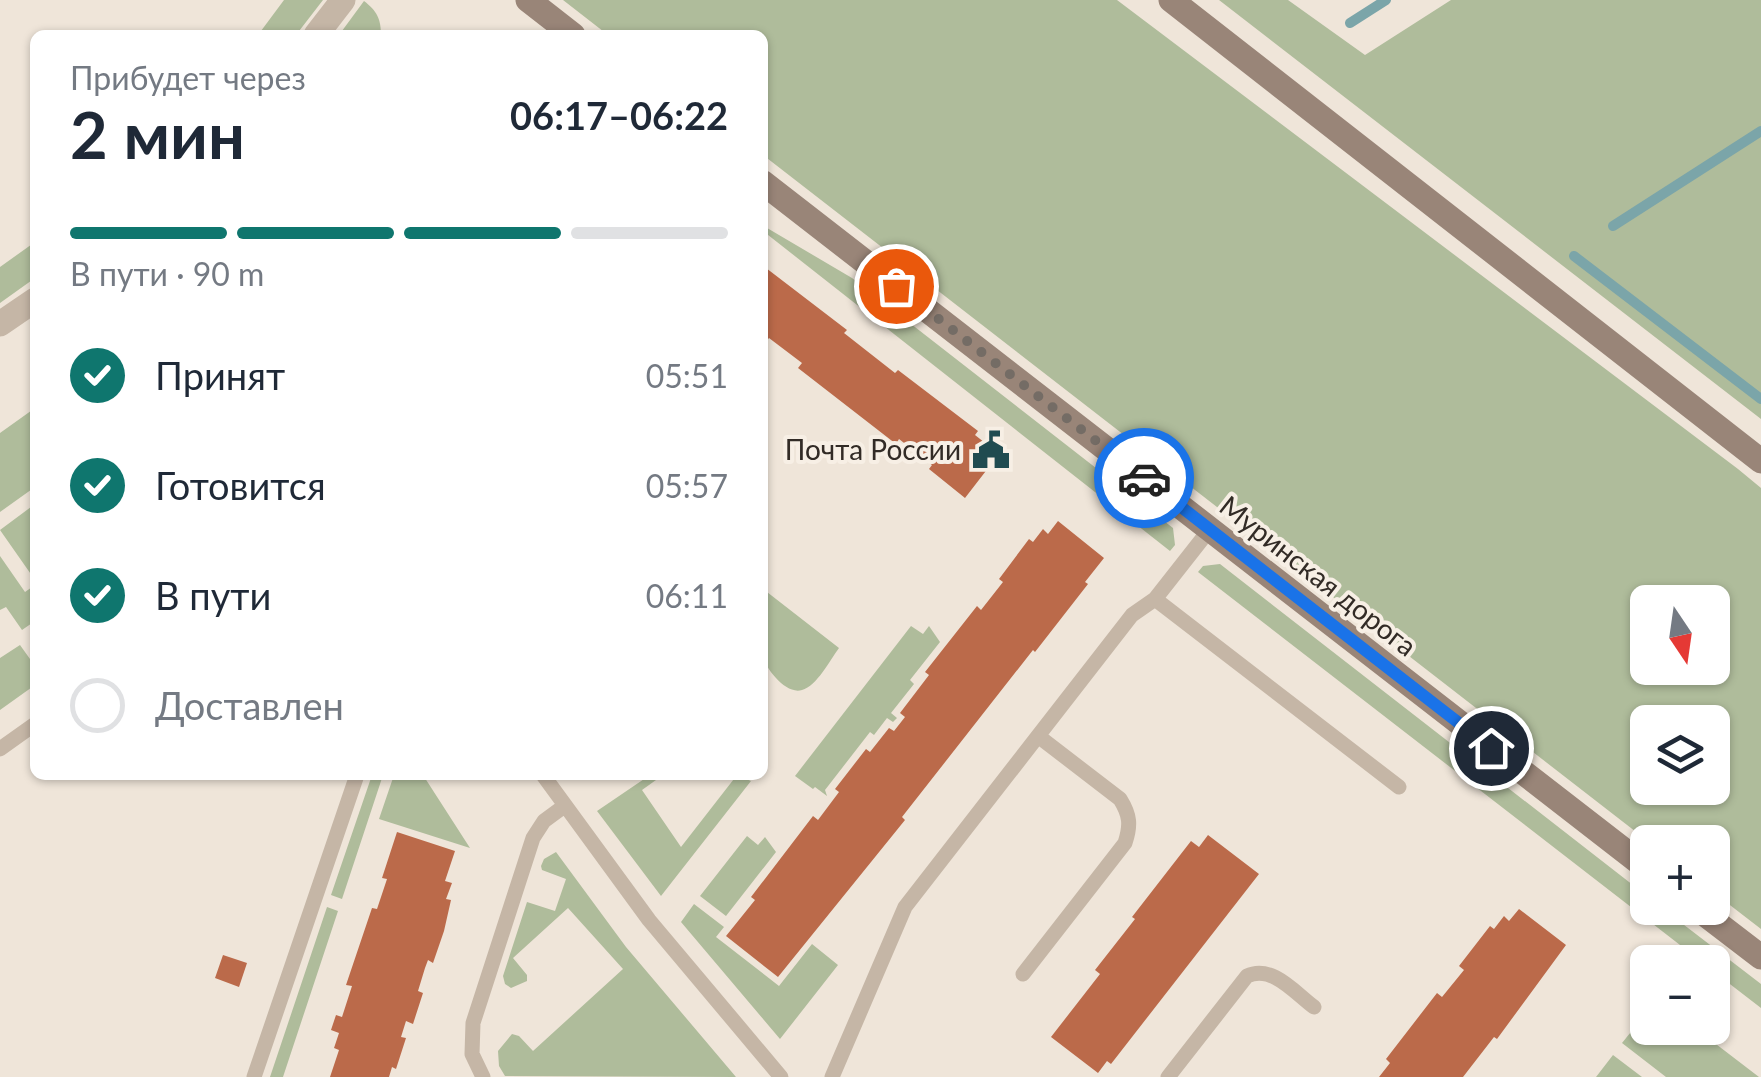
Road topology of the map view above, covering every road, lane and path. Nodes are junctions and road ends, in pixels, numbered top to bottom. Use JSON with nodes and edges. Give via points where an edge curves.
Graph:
{"nodes":[{"id":1,"x":343,"y":0,"type":"edge"},
{"id":2,"x":528,"y":0,"type":"edge"},
{"id":3,"x":1171,"y":0,"type":"edge"},
{"id":4,"x":320,"y":30,"type":"edge"},
{"id":5,"x":567,"y":30,"type":"edge"},
{"id":6,"x":768,"y":187,"type":"edge"},
{"id":7,"x":30,"y":303,"type":"edge"},
{"id":8,"x":0,"y":324,"type":"edge"},
{"id":9,"x":1761,"y":462,"type":"edge"},
{"id":10,"x":1210,"y":529,"type":"junction"},
{"id":11,"x":1156,"y":599,"type":"junction"},
{"id":12,"x":30,"y":728,"type":"edge"},
{"id":13,"x":1038,"y":736,"type":"junction"},
{"id":14,"x":0,"y":749,"type":"edge"},
{"id":15,"x":355,"y":780,"type":"edge"},
{"id":16,"x":546,"y":780,"type":"edge"},
{"id":17,"x":1399,"y":787,"type":"dead end"},
{"id":18,"x":563,"y":807,"type":"junction"},
{"id":19,"x":1630,"y":855,"type":"edge"},
{"id":20,"x":1719,"y":925,"type":"edge"},
{"id":21,"x":1761,"y":958,"type":"edge"},
{"id":22,"x":1023,"y":974,"type":"dead end"},
{"id":23,"x":1314,"y":1007,"type":"dead end"},
{"id":24,"x":254,"y":1077,"type":"edge"},
{"id":25,"x":483,"y":1077,"type":"edge"},
{"id":26,"x":782,"y":1077,"type":"edge"},
{"id":27,"x":832,"y":1077,"type":"edge"},
{"id":28,"x":1168,"y":1077,"type":"edge"}],
"edges":[{"from":1,"to":4,"type":"street"},
{"from":2,"to":5,"type":"street"},
{"from":3,"to":9,"type":"street"},
{"from":6,"to":10,"type":"street","name":"Муринская дорога"},
{"from":7,"to":8,"type":"street"},
{"from":10,"to":11,"type":"lane"},
{"from":10,"to":19,"type":"street","name":"Муринская дорога"},
{"from":11,"to":13,"type":"lane","via":[[1132,615]]},
{"from":11,"to":17,"type":"lane"},
{"from":12,"to":14,"type":"lane"},
{"from":13,"to":22,"type":"lane","via":[[1120,799],[1130,828]]},
{"from":13,"to":27,"type":"lane","via":[[905,907]]},
{"from":15,"to":24,"type":"lane"},
{"from":16,"to":18,"type":"lane"},
{"from":18,"to":25,"type":"lane","via":[[534,838],[473,1023],[472,1054]]},
{"from":18,"to":26,"type":"lane","via":[[691,973]]},
{"from":20,"to":21,"type":"street"},
{"from":23,"to":28,"type":"lane","via":[[1258,971]]}]}
